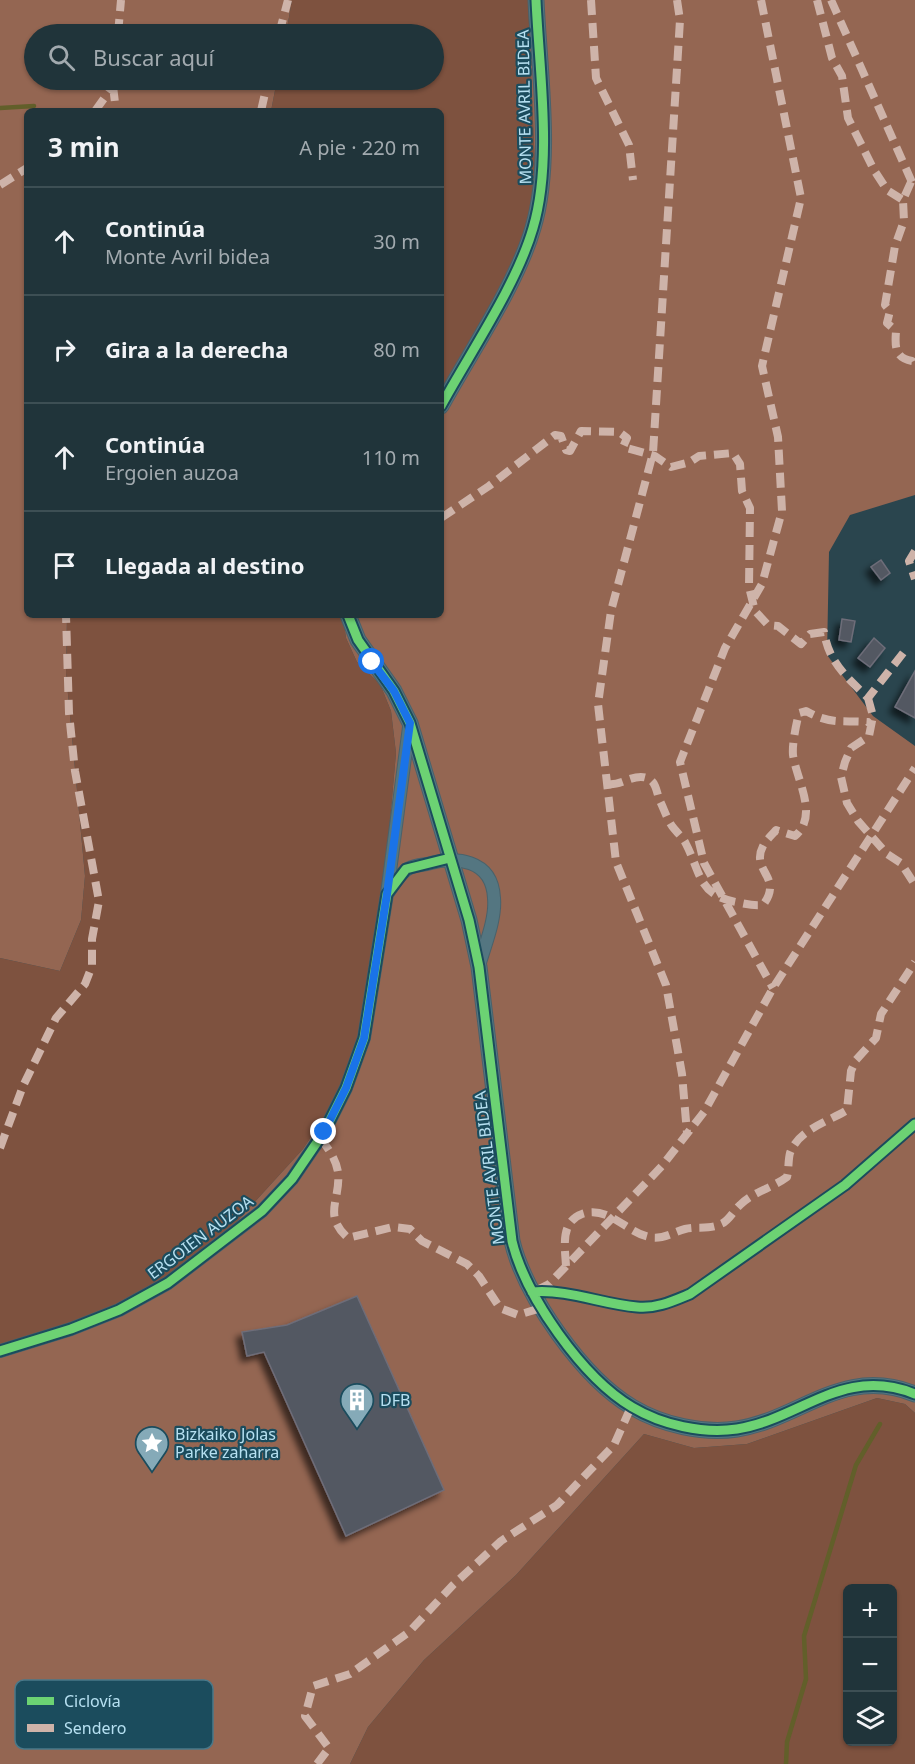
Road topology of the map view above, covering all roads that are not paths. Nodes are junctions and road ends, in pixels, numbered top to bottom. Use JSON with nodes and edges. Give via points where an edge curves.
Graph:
{"nodes":[{"id":1,"x":536,"y":0,"type":"edge"},
{"id":2,"x":444,"y":401,"type":"edge"},
{"id":3,"x":349,"y":618,"type":"edge"},
{"id":4,"x":410,"y":723,"type":"junction"},
{"id":5,"x":450,"y":858,"type":"junction"},
{"id":6,"x":387,"y":894,"type":"junction"},
{"id":7,"x":479,"y":967,"type":"junction"},
{"id":8,"x":0,"y":1351,"type":"edge"},
{"id":9,"x":915,"y":1394,"type":"edge"}],
"edges":[{"from":1,"to":2,"type":"street","name":"MONTE AVRIL BIDEA","via":[[543,148],[541,195],[533,228],[511,279]]},
{"from":3,"to":4,"type":"street","name":"MONTE AVRIL BIDEA","via":[[358,640],[394,691]]},
{"from":4,"to":5,"type":"street","name":"MONTE AVRIL BIDEA"},
{"from":4,"to":6,"type":"street","name":"ERGOIEN AUZOA"},
{"from":5,"to":6,"type":"street","via":[[406,869]]},
{"from":5,"to":7,"type":"street","name":"MONTE AVRIL BIDEA"},
{"from":5,"to":7,"type":"street","via":[[482,870],[494,897]]},
{"from":6,"to":8,"type":"street","name":"ERGOIEN AUZOA","via":[[364,1038],[346,1088],[324,1132],[292,1179],[262,1211],[168,1283],[119,1310]]},
{"from":7,"to":9,"type":"street","name":"MONTE AVRIL BIDEA","via":[[518,1264],[542,1308],[587,1369],[631,1407],[680,1426],[711,1431],[738,1429],[847,1389],[883,1387]]}]}
